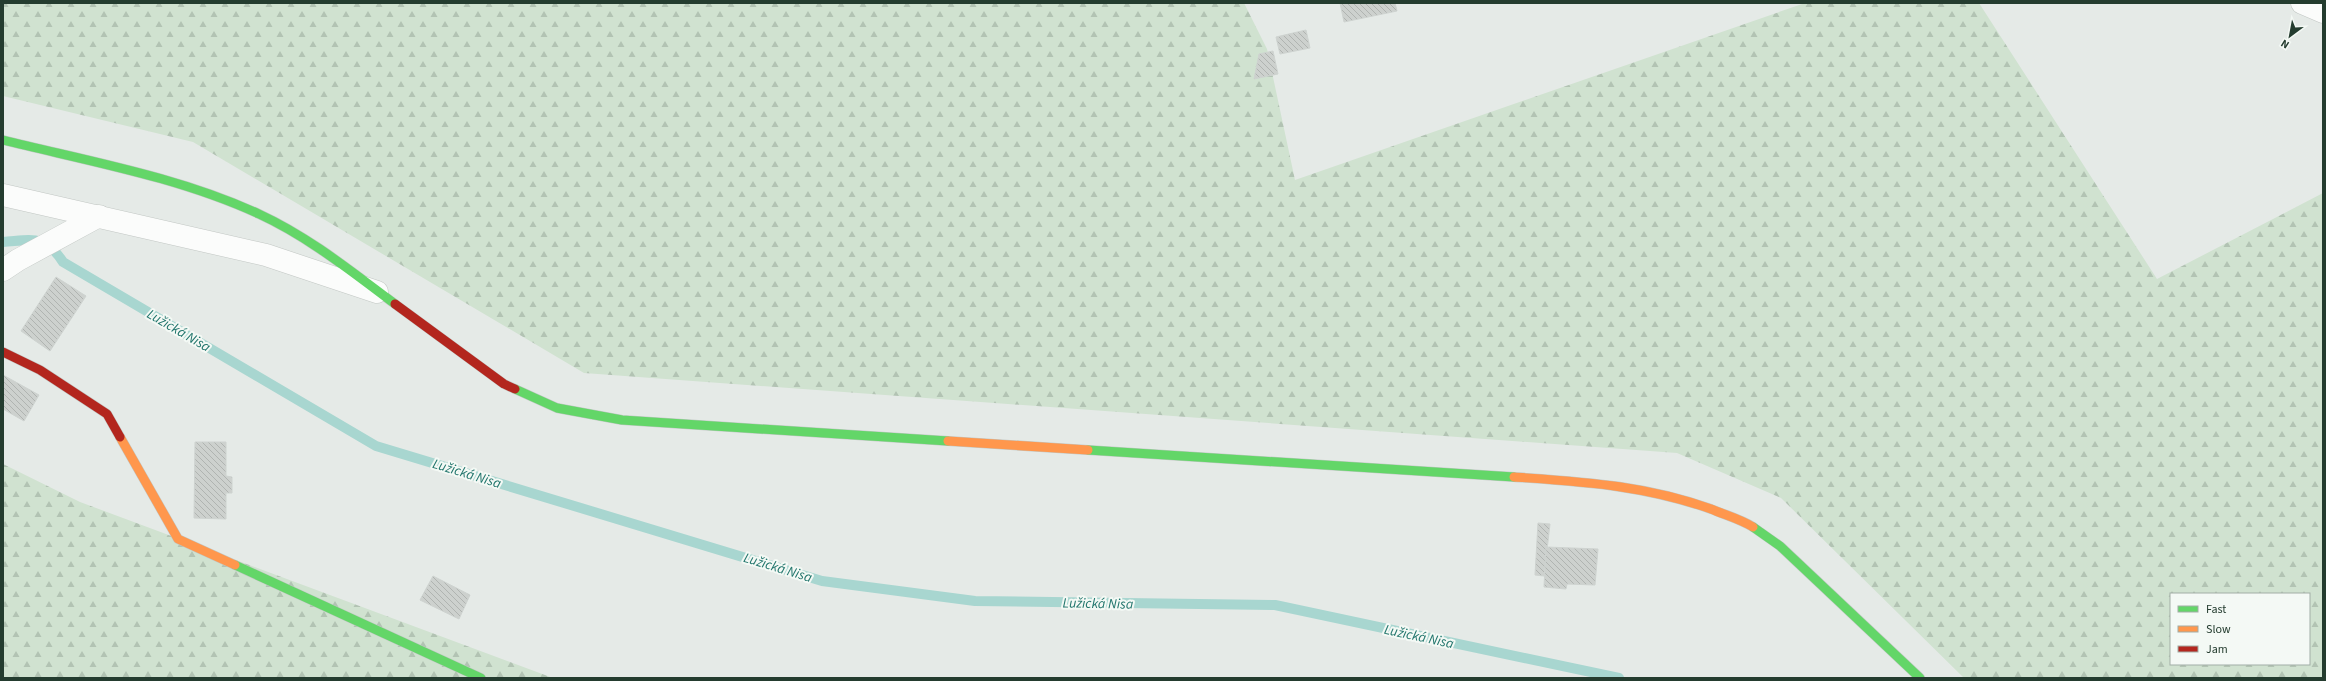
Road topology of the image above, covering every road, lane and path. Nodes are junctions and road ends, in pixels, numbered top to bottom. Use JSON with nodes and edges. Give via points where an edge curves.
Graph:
{"nodes":[{"id":1,"x":2302,"y":3,"type":"edge"},
{"id":2,"x":2323,"y":12,"type":"edge"},
{"id":3,"x":3,"y":140,"type":"edge"},
{"id":4,"x":3,"y":195,"type":"edge"},
{"id":5,"x":99,"y":216,"type":"junction"},
{"id":6,"x":3,"y":270,"type":"edge"},
{"id":7,"x":384,"y":295,"type":"junction"},
{"id":8,"x":3,"y":352,"type":"edge"},
{"id":9,"x":481,"y":678,"type":"edge"},
{"id":10,"x":1920,"y":678,"type":"edge"}],
"edges":[{"from":1,"to":2,"type":"street"},
{"from":3,"to":7,"type":"main road","via":[[173,182],[259,214],[321,249]]},
{"from":4,"to":5,"type":"street"},
{"from":5,"to":6,"type":"street"},
{"from":5,"to":7,"type":"street","via":[[266,255]]},
{"from":7,"to":10,"type":"main road","via":[[504,384],[557,408],[622,420],[1603,483],[1679,498],[1743,521],[1780,546]]},
{"from":8,"to":9,"type":"main road","via":[[40,370],[107,414],[178,539]]}]}
